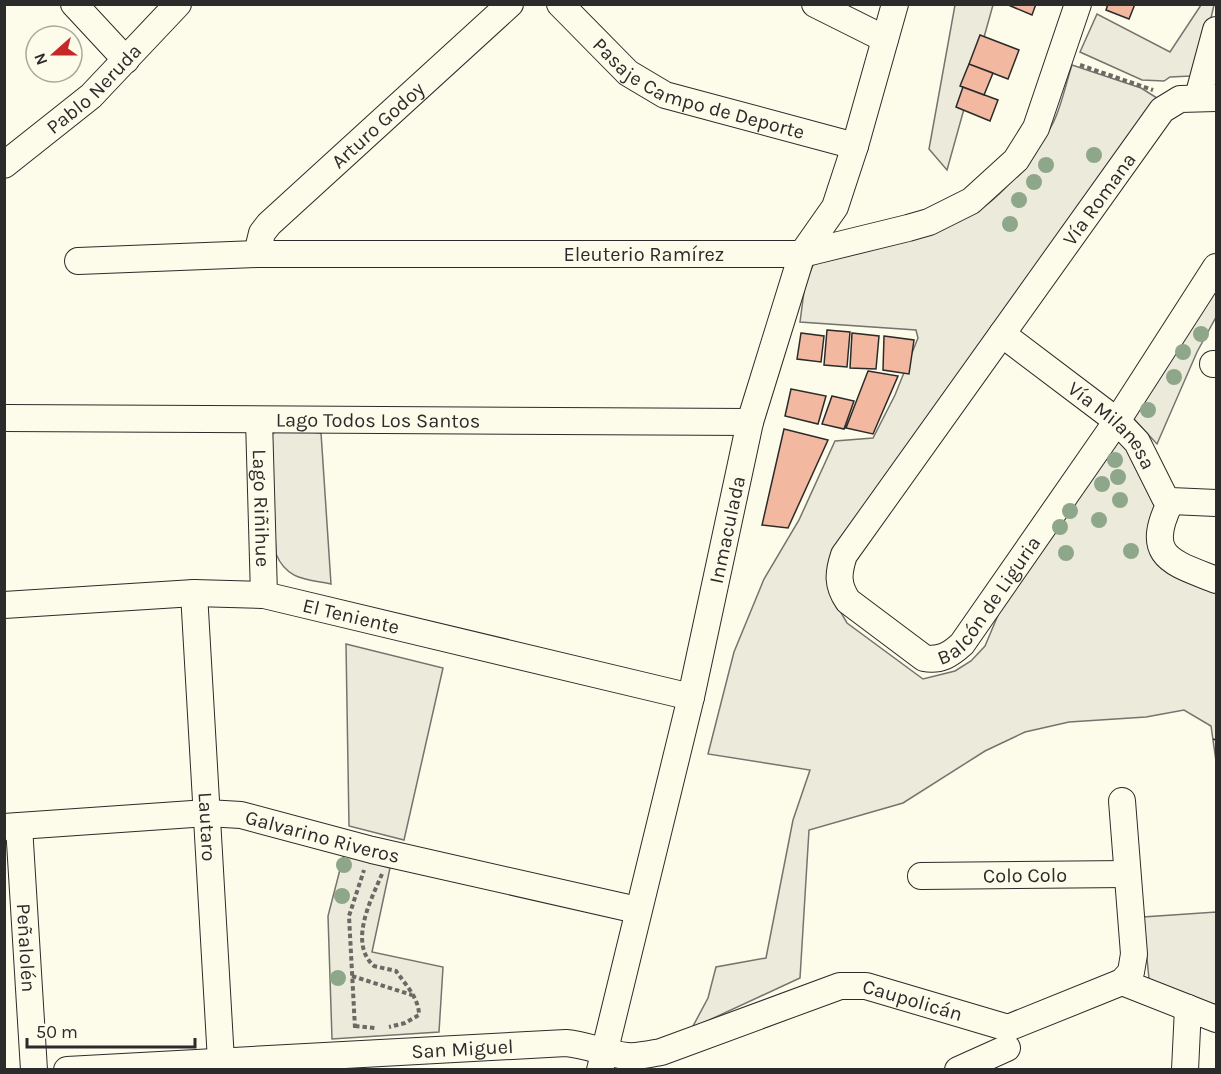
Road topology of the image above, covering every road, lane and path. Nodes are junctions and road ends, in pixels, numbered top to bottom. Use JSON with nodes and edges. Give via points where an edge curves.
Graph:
{"nodes":[{"id":1,"x":74,"y":4,"type":"edge"},
{"id":2,"x":178,"y":4,"type":"edge"},
{"id":3,"x":510,"y":4,"type":"edge"},
{"id":4,"x":560,"y":4,"type":"edge"},
{"id":5,"x":815,"y":4,"type":"edge"},
{"id":6,"x":895,"y":4,"type":"edge"},
{"id":7,"x":1078,"y":4,"type":"edge"},
{"id":8,"x":1216,"y":30,"type":"edge"},
{"id":9,"x":885,"y":39,"type":"junction"},
{"id":10,"x":1060,"y":58,"type":"junction"},
{"id":11,"x":126,"y":60,"type":"junction"},
{"id":12,"x":1198,"y":98,"type":"edge"},
{"id":13,"x":855,"y":146,"type":"junction"},
{"id":14,"x":4,"y":165,"type":"edge"},
{"id":15,"x":257,"y":254,"type":"junction"},
{"id":16,"x":802,"y":254,"type":"junction"},
{"id":17,"x":78,"y":261,"type":"dead end"},
{"id":18,"x":1216,"y":267,"type":"edge"},
{"id":19,"x":1002,"y":334,"type":"junction"},
{"id":20,"x":4,"y":418,"type":"edge"},
{"id":21,"x":259,"y":420,"type":"junction"},
{"id":22,"x":1118,"y":421,"type":"junction"},
{"id":23,"x":750,"y":422,"type":"junction"},
{"id":24,"x":1171,"y":501,"type":"junction"},
{"id":25,"x":1216,"y":503,"type":"edge"},
{"id":26,"x":1216,"y":580,"type":"edge"},
{"id":27,"x":194,"y":593,"type":"junction"},
{"id":28,"x":264,"y":596,"type":"junction"},
{"id":29,"x":4,"y":605,"type":"edge"},
{"id":30,"x":691,"y":697,"type":"junction"},
{"id":31,"x":1122,"y":801,"type":"dead end"},
{"id":32,"x":207,"y":813,"type":"junction"},
{"id":33,"x":12,"y":826,"type":"edge"},
{"id":34,"x":382,"y":852,"type":"junction"},
{"id":35,"x":1126,"y":874,"type":"junction"},
{"id":36,"x":921,"y":876,"type":"dead end"},
{"id":37,"x":637,"y":910,"type":"junction"},
{"id":38,"x":352,"y":976,"type":"junction"},
{"id":39,"x":1122,"y":982,"type":"junction"},
{"id":40,"x":413,"y":995,"type":"junction"},
{"id":41,"x":1188,"y":1008,"type":"junction"},
{"id":42,"x":1216,"y":1019,"type":"edge"},
{"id":43,"x":355,"y":1026,"type":"junction"},
{"id":44,"x":1007,"y":1049,"type":"edge"},
{"id":45,"x":370,"y":1059,"type":"edge"},
{"id":46,"x":603,"y":1060,"type":"edge"},
{"id":47,"x":221,"y":1061,"type":"junction"},
{"id":48,"x":166,"y":1067,"type":"edge"},
{"id":49,"x":34,"y":1070,"type":"edge"},
{"id":50,"x":67,"y":1070,"type":"edge"},
{"id":51,"x":958,"y":1070,"type":"edge"},
{"id":52,"x":1185,"y":1070,"type":"edge"}],
"edges":[{"from":1,"to":11,"type":"street"},
{"from":2,"to":11,"type":"street","name":"Pablo Neruda"},
{"from":3,"to":15,"type":"street","name":"Arturo Godoy","via":[[269,224],[262,233]]},
{"from":4,"to":13,"type":"street","name":"Pasaje Campo de Deporte","via":[[628,73],[657,91]]},
{"from":5,"to":9,"type":"street"},
{"from":6,"to":9,"type":"street","name":"Inmaculada"},
{"from":7,"to":10,"type":"street","name":"Eleuterio Ramírez"},
{"from":8,"to":12,"type":"street"},
{"from":9,"to":13,"type":"street","name":"Inmaculada"},
{"from":10,"to":12,"type":"path"},
{"from":10,"to":16,"type":"street","name":"Eleuterio Ramírez","via":[[1036,128],[1016,160],[971,201],[929,222]]},
{"from":11,"to":14,"type":"street","name":"Pablo Neruda","via":[[91,96]]},
{"from":12,"to":19,"type":"street","name":"Vía Romana","via":[[1162,110]]},
{"from":13,"to":16,"type":"street","name":"Inmaculada","via":[[835,207]]},
{"from":15,"to":16,"type":"street","name":"Eleuterio Ramírez"},
{"from":15,"to":17,"type":"street","name":"Eleuterio Ramírez"},
{"from":16,"to":23,"type":"street","name":"Inmaculada"},
{"from":18,"to":22,"type":"street"},
{"from":19,"to":22,"type":"street","name":"Vía Milanesa"},
{"from":19,"to":22,"type":"street","name":"Balcón de Liguria","via":[[844,555],[839,569],[840,585],[848,601],[924,658],[942,658],[962,644]]},
{"from":20,"to":21,"type":"street","name":"Lago Todos Los Santos"},
{"from":21,"to":23,"type":"street","name":"Lago Todos Los Santos"},
{"from":21,"to":28,"type":"street","name":"Lago Riñihue"},
{"from":22,"to":24,"type":"street","name":"Vía Milanesa","via":[[1137,442],[1162,493]]},
{"from":23,"to":30,"type":"street","name":"Inmaculada"},
{"from":24,"to":25,"type":"street"},
{"from":24,"to":26,"type":"street","via":[[1159,532],[1164,554],[1172,562]]},
{"from":27,"to":28,"type":"street","name":"El Teniente"},
{"from":27,"to":29,"type":"street","name":"El Teniente"},
{"from":27,"to":32,"type":"street","name":"Lautaro"},
{"from":28,"to":30,"type":"street","name":"El Teniente"},
{"from":30,"to":37,"type":"street","name":"Inmaculada"},
{"from":31,"to":35,"type":"street"},
{"from":32,"to":33,"type":"street","name":"Galvarino Riveros"},
{"from":32,"to":34,"type":"street","name":"Galvarino Riveros","via":[[241,815]]},
{"from":32,"to":47,"type":"street","name":"Lautaro"},
{"from":33,"to":49,"type":"street","name":"Peñalolén"},
{"from":34,"to":37,"type":"street","name":"Galvarino Riveros"},
{"from":34,"to":38,"type":"path","via":[[352,900]]},
{"from":34,"to":40,"type":"path","via":[[362,945],[368,961],[396,971]]},
{"from":35,"to":36,"type":"street","name":"Colo Colo"},
{"from":35,"to":39,"type":"street","via":[[1134,954],[1131,972]]},
{"from":37,"to":46,"type":"street","name":"Inmaculada"},
{"from":38,"to":40,"type":"path"},
{"from":38,"to":43,"type":"path"},
{"from":39,"to":41,"type":"street"},
{"from":39,"to":44,"type":"street"},
{"from":40,"to":43,"type":"path","via":[[419,1009],[414,1019],[380,1028]]},
{"from":41,"to":42,"type":"street"},
{"from":41,"to":52,"type":"street"},
{"from":43,"to":45,"type":"path"},
{"from":44,"to":46,"type":"street","name":"Caupolicán","via":[[853,984],[814,994],[661,1052]]},
{"from":44,"to":51,"type":"street"},
{"from":45,"to":46,"type":"street","name":"San Miguel","via":[[566,1043]]},
{"from":45,"to":47,"type":"street","name":"San Miguel"},
{"from":47,"to":48,"type":"street","name":"San Miguel"},
{"from":48,"to":50,"type":"street","name":"San Miguel"}]}
